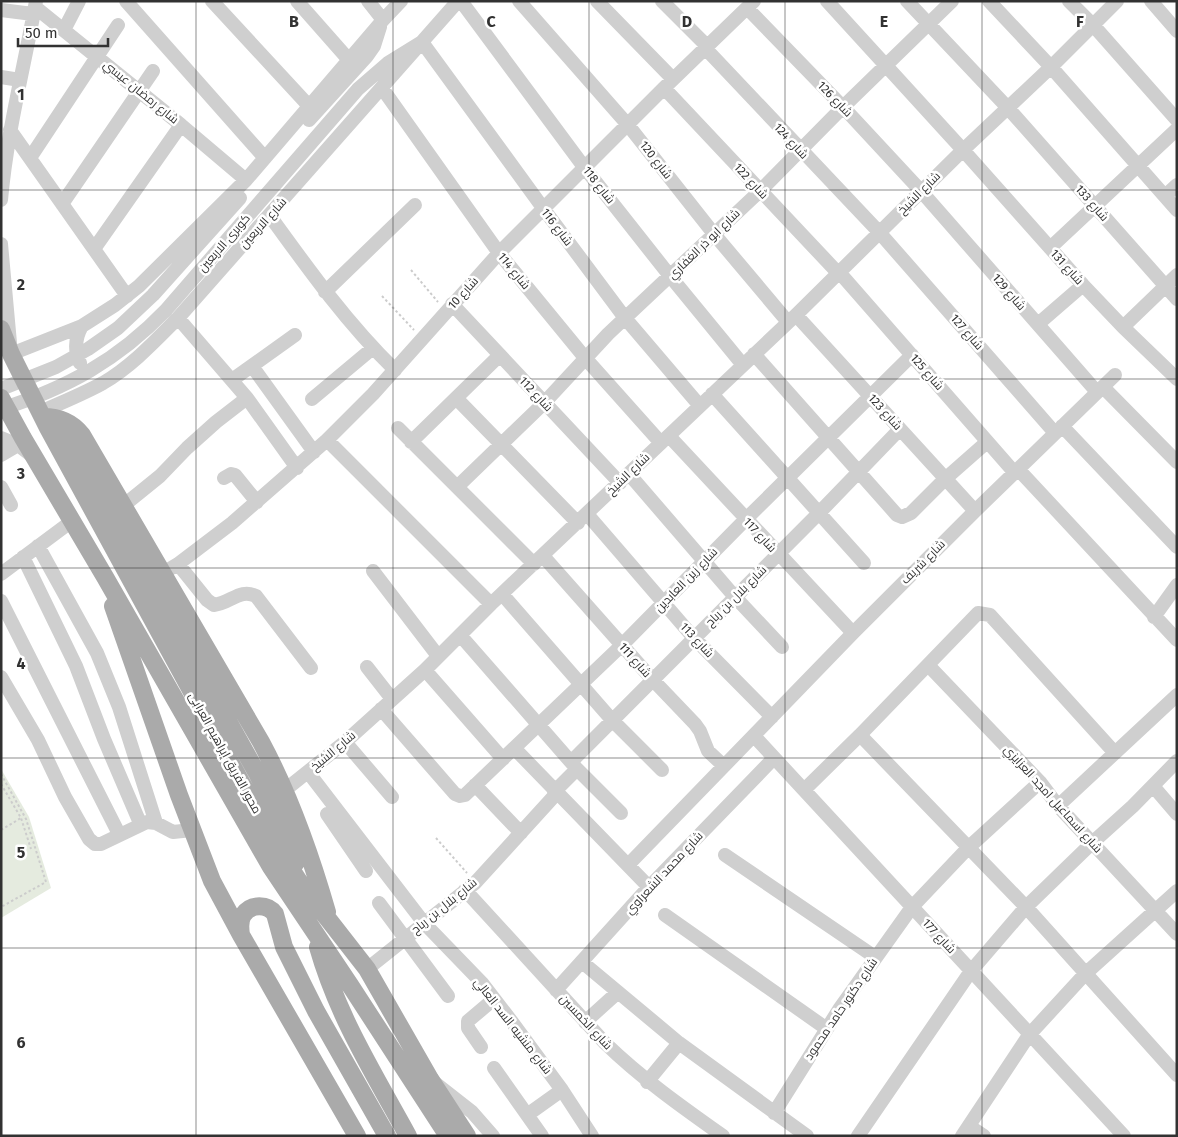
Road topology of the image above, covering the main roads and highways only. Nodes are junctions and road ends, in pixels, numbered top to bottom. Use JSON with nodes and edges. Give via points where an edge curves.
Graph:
{"nodes":[{"id":1,"x":1,"y":329,"type":"edge"},
{"id":2,"x":1,"y":398,"type":"edge"},
{"id":3,"x":44,"y":419,"type":"junction"},
{"id":4,"x":105,"y":577,"type":"junction"},
{"id":5,"x":329,"y":920,"type":"junction"},
{"id":6,"x":241,"y":935,"type":"junction"},
{"id":7,"x":350,"y":985,"type":"junction"},
{"id":8,"x":316,"y":1011,"type":"junction"},
{"id":9,"x":357,"y":1136,"type":"edge"},
{"id":10,"x":386,"y":1136,"type":"edge"},
{"id":11,"x":408,"y":1136,"type":"edge"},
{"id":12,"x":448,"y":1136,"type":"edge"},
{"id":13,"x":467,"y":1136,"type":"edge"}],
"edges":[{"from":1,"to":3,"type":"main road","name":"محور الفريق إبراهيم العرابى"},
{"from":2,"to":4,"type":"main road","name":"محور الفريق إبراهيم العرابى"},
{"from":3,"to":5,"type":"main road","name":"محور الفريق إبراهيم العرابى","via":[[276,846]]},
{"from":3,"to":5,"type":"main road","via":[[61,419],[78,430],[261,742],[285,790]]},
{"from":3,"to":11,"type":"main road","via":[[81,458],[264,785],[284,831],[332,990],[351,1034]]},
{"from":4,"to":6,"type":"main road","via":[[122,635],[192,830],[212,881]]},
{"from":4,"to":7,"type":"main road","name":"محور الفريق إبراهيم العرابى","via":[[256,843]]},
{"from":5,"to":13,"type":"main road","name":"محور الفريق إبراهيم العرابى","via":[[367,969]]},
{"from":6,"to":8,"type":"main road","via":[[241,920],[247,911],[262,906],[273,911],[284,947]]},
{"from":6,"to":9,"type":"main road"},
{"from":7,"to":8,"type":"main road","via":[[329,993]]},
{"from":7,"to":12,"type":"main road","name":"محور الفريق إبراهيم العرابى"},
{"from":8,"to":10,"type":"main road"}]}
